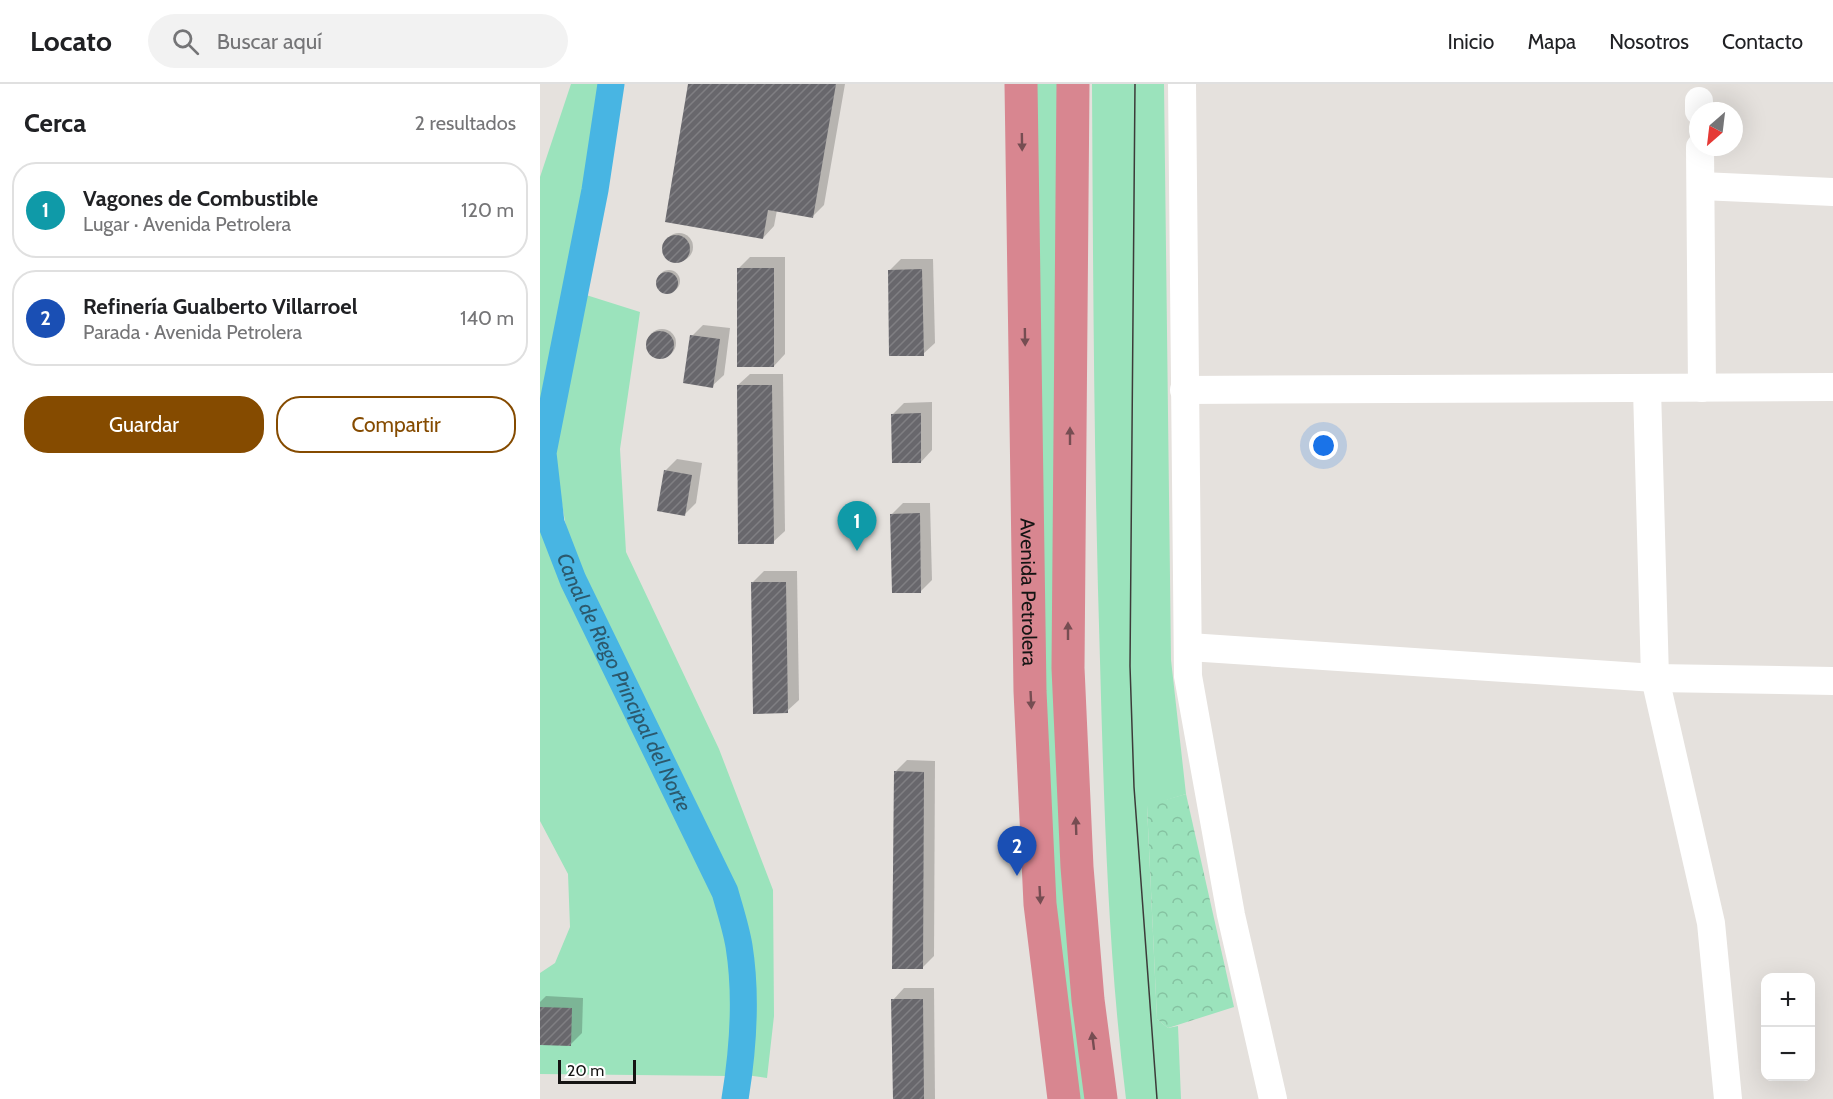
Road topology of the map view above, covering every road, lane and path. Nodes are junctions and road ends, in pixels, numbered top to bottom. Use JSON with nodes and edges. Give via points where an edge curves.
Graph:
{"nodes":[{"id":1,"x":1021,"y":84,"type":"edge"},
{"id":2,"x":1072,"y":84,"type":"edge"},
{"id":3,"x":1182,"y":84,"type":"edge"},
{"id":4,"x":1700,"y":156,"type":"edge"},
{"id":5,"x":1701,"y":186,"type":"junction"},
{"id":6,"x":1833,"y":192,"type":"edge"},
{"id":7,"x":1833,"y":387,"type":"edge"},
{"id":8,"x":1702,"y":388,"type":"junction"},
{"id":9,"x":1647,"y":389,"type":"junction"},
{"id":10,"x":1184,"y":390,"type":"junction"},
{"id":11,"x":1189,"y":646,"type":"junction"},
{"id":12,"x":1655,"y":678,"type":"junction"},
{"id":13,"x":1833,"y":681,"type":"edge"},
{"id":14,"x":1064,"y":1099,"type":"edge"},
{"id":15,"x":1101,"y":1099,"type":"edge"},
{"id":16,"x":1273,"y":1099,"type":"edge"},
{"id":17,"x":1728,"y":1099,"type":"edge"}],
"edges":[{"from":1,"to":14,"type":"highway","name":"Avenida Petrolera","one_way":true,"via":[[1030,691],[1041,904]]},
{"from":15,"to":2,"type":"highway","name":"Avenida Petrolera","one_way":true,"via":[[1077,867],[1068,668]]},
{"from":3,"to":10,"type":"street"},
{"from":4,"to":5,"type":"street"},
{"from":5,"to":6,"type":"street"},
{"from":5,"to":8,"type":"street"},
{"from":7,"to":8,"type":"street"},
{"from":8,"to":9,"type":"street"},
{"from":9,"to":10,"type":"street"},
{"from":9,"to":12,"type":"street"},
{"from":10,"to":11,"type":"street"},
{"from":11,"to":12,"type":"street"},
{"from":11,"to":16,"type":"street","via":[[1188,676],[1231,915]]},
{"from":12,"to":13,"type":"street"},
{"from":12,"to":17,"type":"street","via":[[1711,923]]}]}
